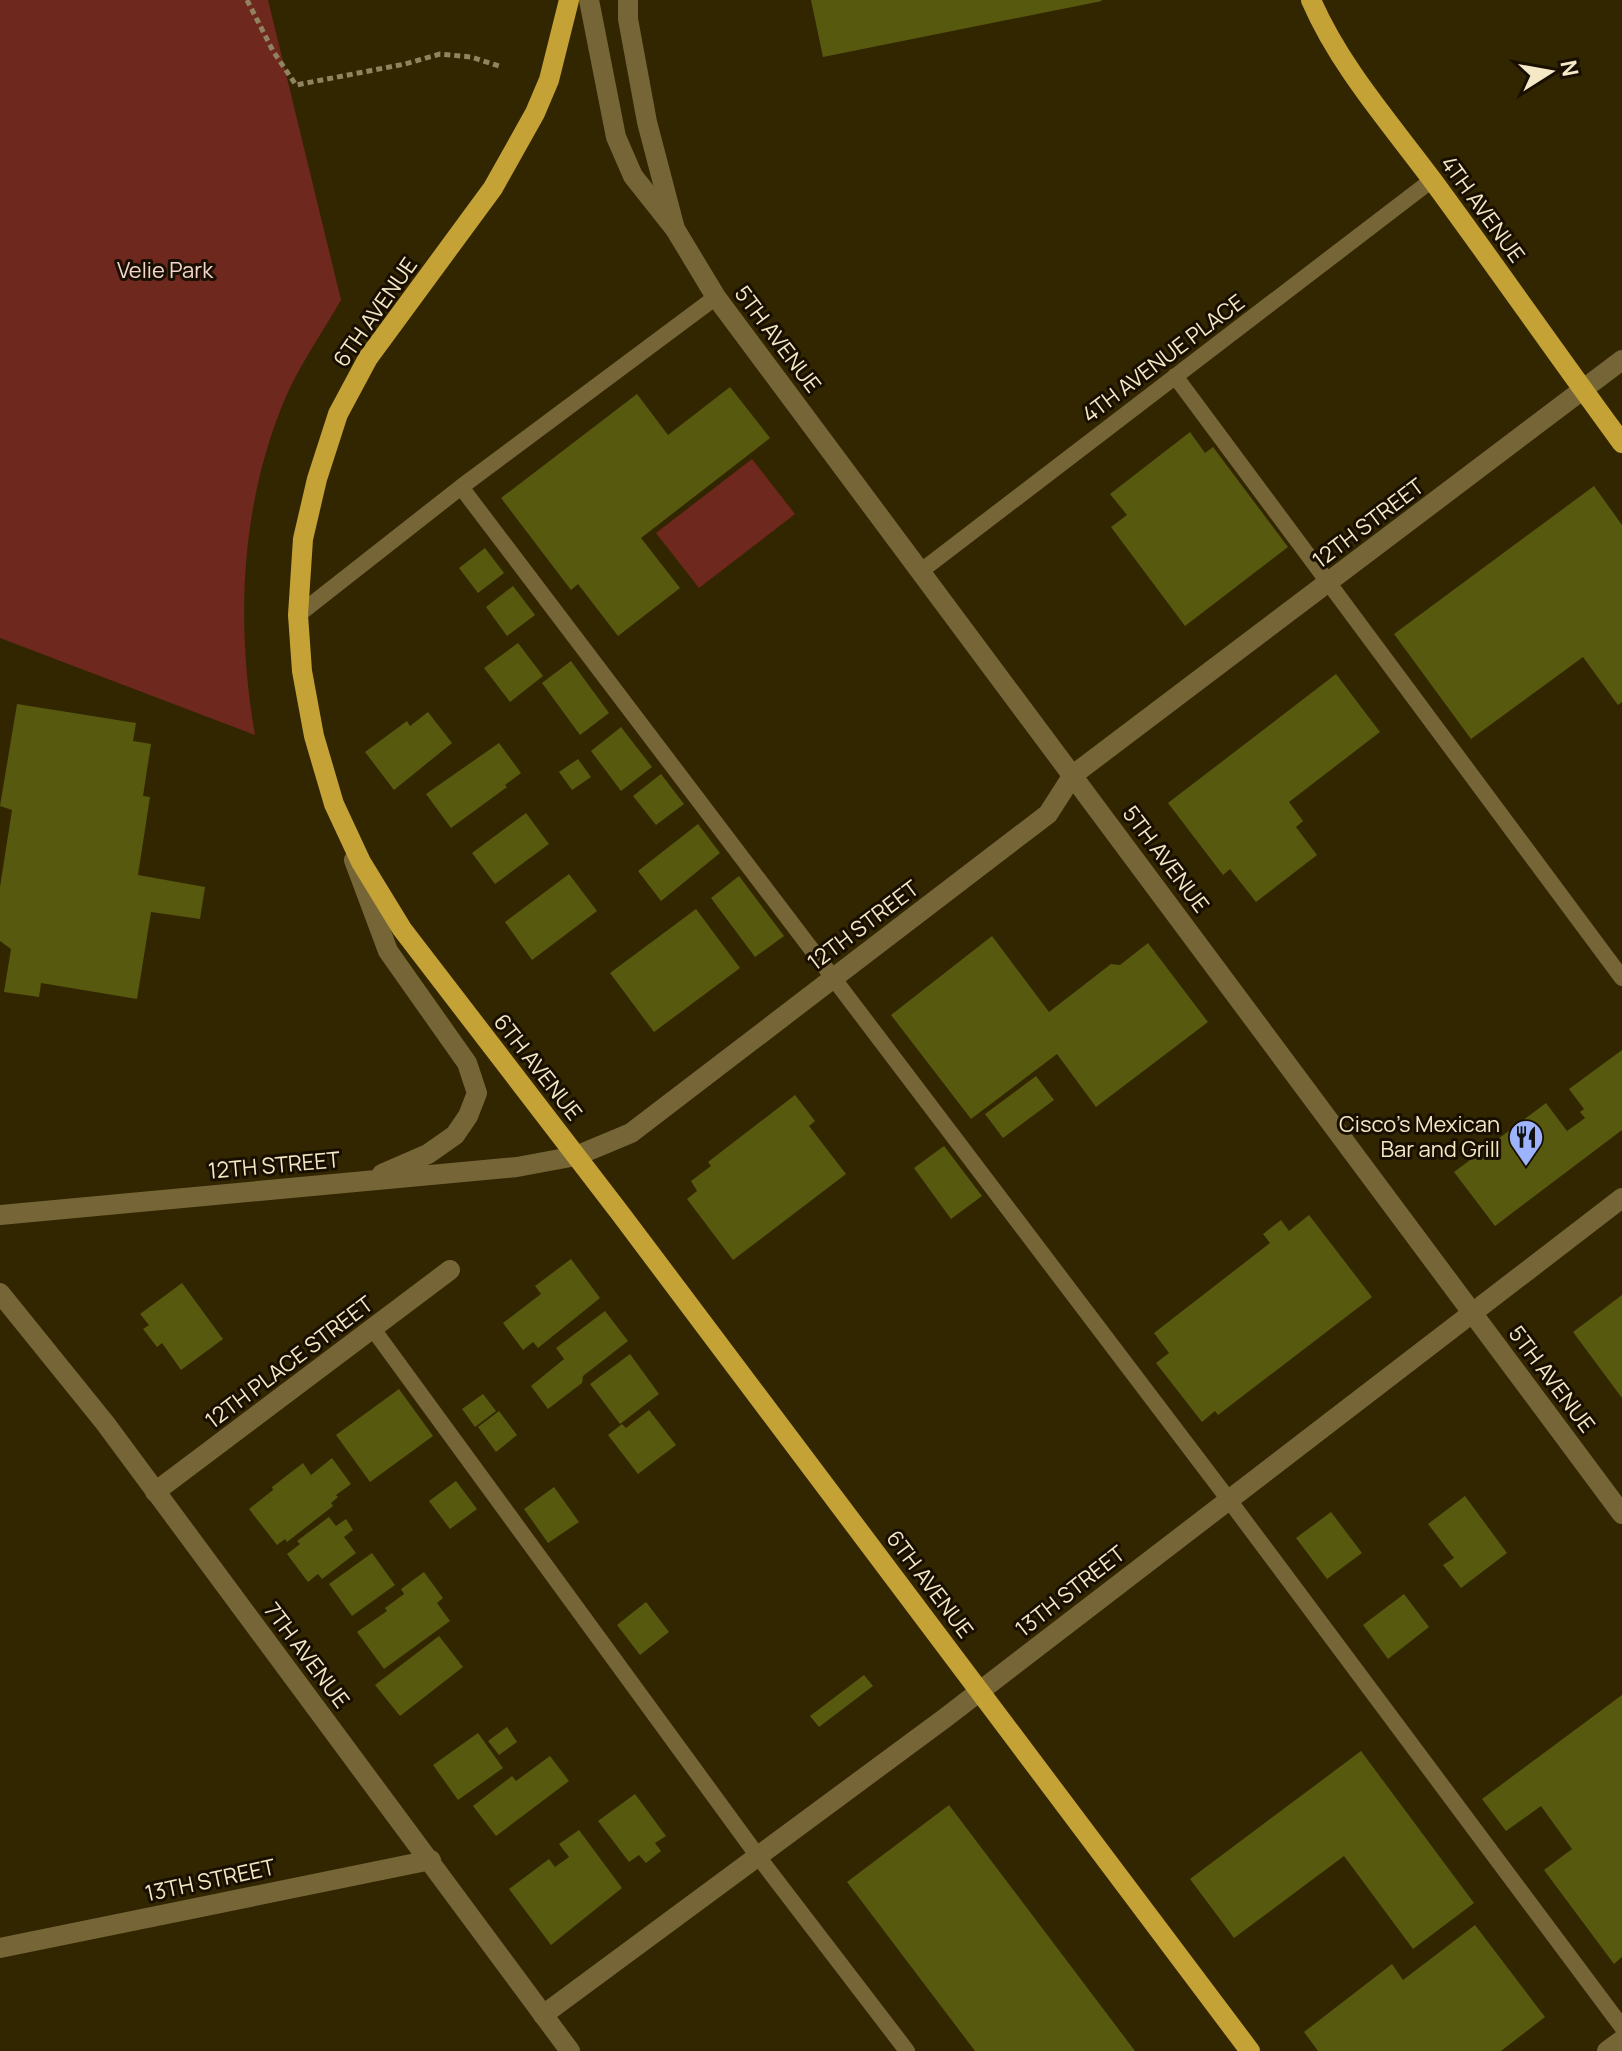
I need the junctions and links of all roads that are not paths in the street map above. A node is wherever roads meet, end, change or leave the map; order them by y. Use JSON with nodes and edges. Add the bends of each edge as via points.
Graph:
{"nodes":[{"id":1,"x":569,"y":0,"type":"edge"},
{"id":2,"x":589,"y":0,"type":"edge"},
{"id":3,"x":628,"y":0,"type":"edge"},
{"id":4,"x":1311,"y":0,"type":"edge"},
{"id":5,"x":1432,"y":180,"type":"junction"},
{"id":6,"x":675,"y":229,"type":"junction"},
{"id":7,"x":716,"y":297,"type":"junction"},
{"id":8,"x":1622,"y":360,"type":"edge"},
{"id":9,"x":1175,"y":376,"type":"junction"},
{"id":10,"x":1583,"y":391,"type":"junction"},
{"id":11,"x":1622,"y":443,"type":"edge"},
{"id":12,"x":461,"y":487,"type":"junction"},
{"id":13,"x":921,"y":571,"type":"junction"},
{"id":14,"x":1330,"y":582,"type":"junction"},
{"id":15,"x":298,"y":615,"type":"junction"},
{"id":16,"x":1073,"y":775,"type":"junction"},
{"id":17,"x":334,"y":804,"type":"junction"},
{"id":18,"x":834,"y":978,"type":"junction"},
{"id":19,"x":1622,"y":978,"type":"edge"},
{"id":20,"x":576,"y":1156,"type":"junction"},
{"id":21,"x":368,"y":1180,"type":"junction"},
{"id":22,"x":1622,"y":1198,"type":"edge"},
{"id":23,"x":0,"y":1215,"type":"edge"},
{"id":24,"x":450,"y":1270,"type":"dead end"},
{"id":25,"x":0,"y":1293,"type":"edge"},
{"id":26,"x":1472,"y":1313,"type":"junction"},
{"id":27,"x":373,"y":1329,"type":"junction"},
{"id":28,"x":155,"y":1492,"type":"junction"},
{"id":29,"x":1229,"y":1500,"type":"junction"},
{"id":30,"x":1622,"y":1514,"type":"edge"},
{"id":31,"x":979,"y":1691,"type":"junction"},
{"id":32,"x":757,"y":1855,"type":"junction"},
{"id":33,"x":431,"y":1860,"type":"junction"},
{"id":34,"x":0,"y":1948,"type":"edge"},
{"id":35,"x":543,"y":2015,"type":"junction"},
{"id":36,"x":1622,"y":2027,"type":"edge"},
{"id":37,"x":1622,"y":2040,"type":"edge"},
{"id":38,"x":570,"y":2051,"type":"edge"},
{"id":39,"x":907,"y":2051,"type":"edge"},
{"id":40,"x":1250,"y":2051,"type":"edge"},
{"id":41,"x":1607,"y":2051,"type":"edge"}],
"edges":[{"from":1,"to":15,"type":"main road","name":"6TH AVENUE","via":[[549,80],[528,126],[493,188],[368,358],[338,414],[303,539]]},
{"from":2,"to":6,"type":"street","name":"5TH AVENUE","via":[[616,137],[633,176]]},
{"from":3,"to":6,"type":"street","name":"5TH AVENUE","via":[[647,122]]},
{"from":4,"to":5,"type":"main road","name":"4TH AVENUE","via":[[1356,79]]},
{"from":5,"to":9,"type":"lane","name":"4TH AVENUE PLACE"},
{"from":5,"to":10,"type":"main road","name":"4TH AVENUE"},
{"from":6,"to":7,"type":"street","name":"5TH AVENUE"},
{"from":7,"to":12,"type":"lane"},
{"from":7,"to":13,"type":"street","name":"5TH AVENUE"},
{"from":8,"to":10,"type":"street","name":"12TH STREET"},
{"from":9,"to":13,"type":"lane","name":"4TH AVENUE PLACE"},
{"from":9,"to":14,"type":"lane"},
{"from":10,"to":11,"type":"main road","name":"4TH AVENUE"},
{"from":10,"to":14,"type":"street","name":"12TH STREET"},
{"from":12,"to":15,"type":"lane"},
{"from":12,"to":18,"type":"lane"},
{"from":13,"to":16,"type":"street","name":"5TH AVENUE"},
{"from":14,"to":16,"type":"street","name":"12TH STREET"},
{"from":14,"to":19,"type":"lane"},
{"from":15,"to":17,"type":"main road","name":"6TH AVENUE","via":[[314,736]]},
{"from":16,"to":18,"type":"street","name":"12TH STREET","via":[[1048,814]]},
{"from":16,"to":26,"type":"street","name":"5TH AVENUE"},
{"from":17,"to":20,"type":"main road","name":"6TH AVENUE","via":[[402,929]]},
{"from":17,"to":21,"type":"street","via":[[388,951],[467,1063],[477,1093],[455,1135],[428,1154]]},
{"from":18,"to":20,"type":"street","name":"12TH STREET","via":[[631,1133]]},
{"from":18,"to":29,"type":"lane"},
{"from":20,"to":21,"type":"street","name":"12TH STREET","via":[[517,1167]]},
{"from":20,"to":31,"type":"main road","name":"6TH AVENUE"},
{"from":21,"to":23,"type":"street","name":"12TH STREET"},
{"from":22,"to":26,"type":"street","name":"13TH STREET"},
{"from":24,"to":27,"type":"street","name":"12TH PLACE STREET"},
{"from":25,"to":28,"type":"street","name":"7TH AVENUE"},
{"from":26,"to":29,"type":"street","name":"13TH STREET"},
{"from":26,"to":30,"type":"street","name":"5TH AVENUE"},
{"from":27,"to":28,"type":"street","name":"12TH PLACE STREET"},
{"from":27,"to":32,"type":"lane"},
{"from":28,"to":33,"type":"street","name":"7TH AVENUE"},
{"from":29,"to":31,"type":"street","name":"13TH STREET"},
{"from":29,"to":36,"type":"lane"},
{"from":31,"to":32,"type":"street","name":"13TH STREET"},
{"from":31,"to":40,"type":"main road","name":"6TH AVENUE"},
{"from":32,"to":35,"type":"street","name":"13TH STREET"},
{"from":32,"to":39,"type":"lane"},
{"from":33,"to":34,"type":"street","name":"13TH STREET"},
{"from":33,"to":35,"type":"street","name":"7TH AVENUE"},
{"from":35,"to":38,"type":"street","name":"7TH AVENUE"},
{"from":37,"to":41,"type":"street"}]}
